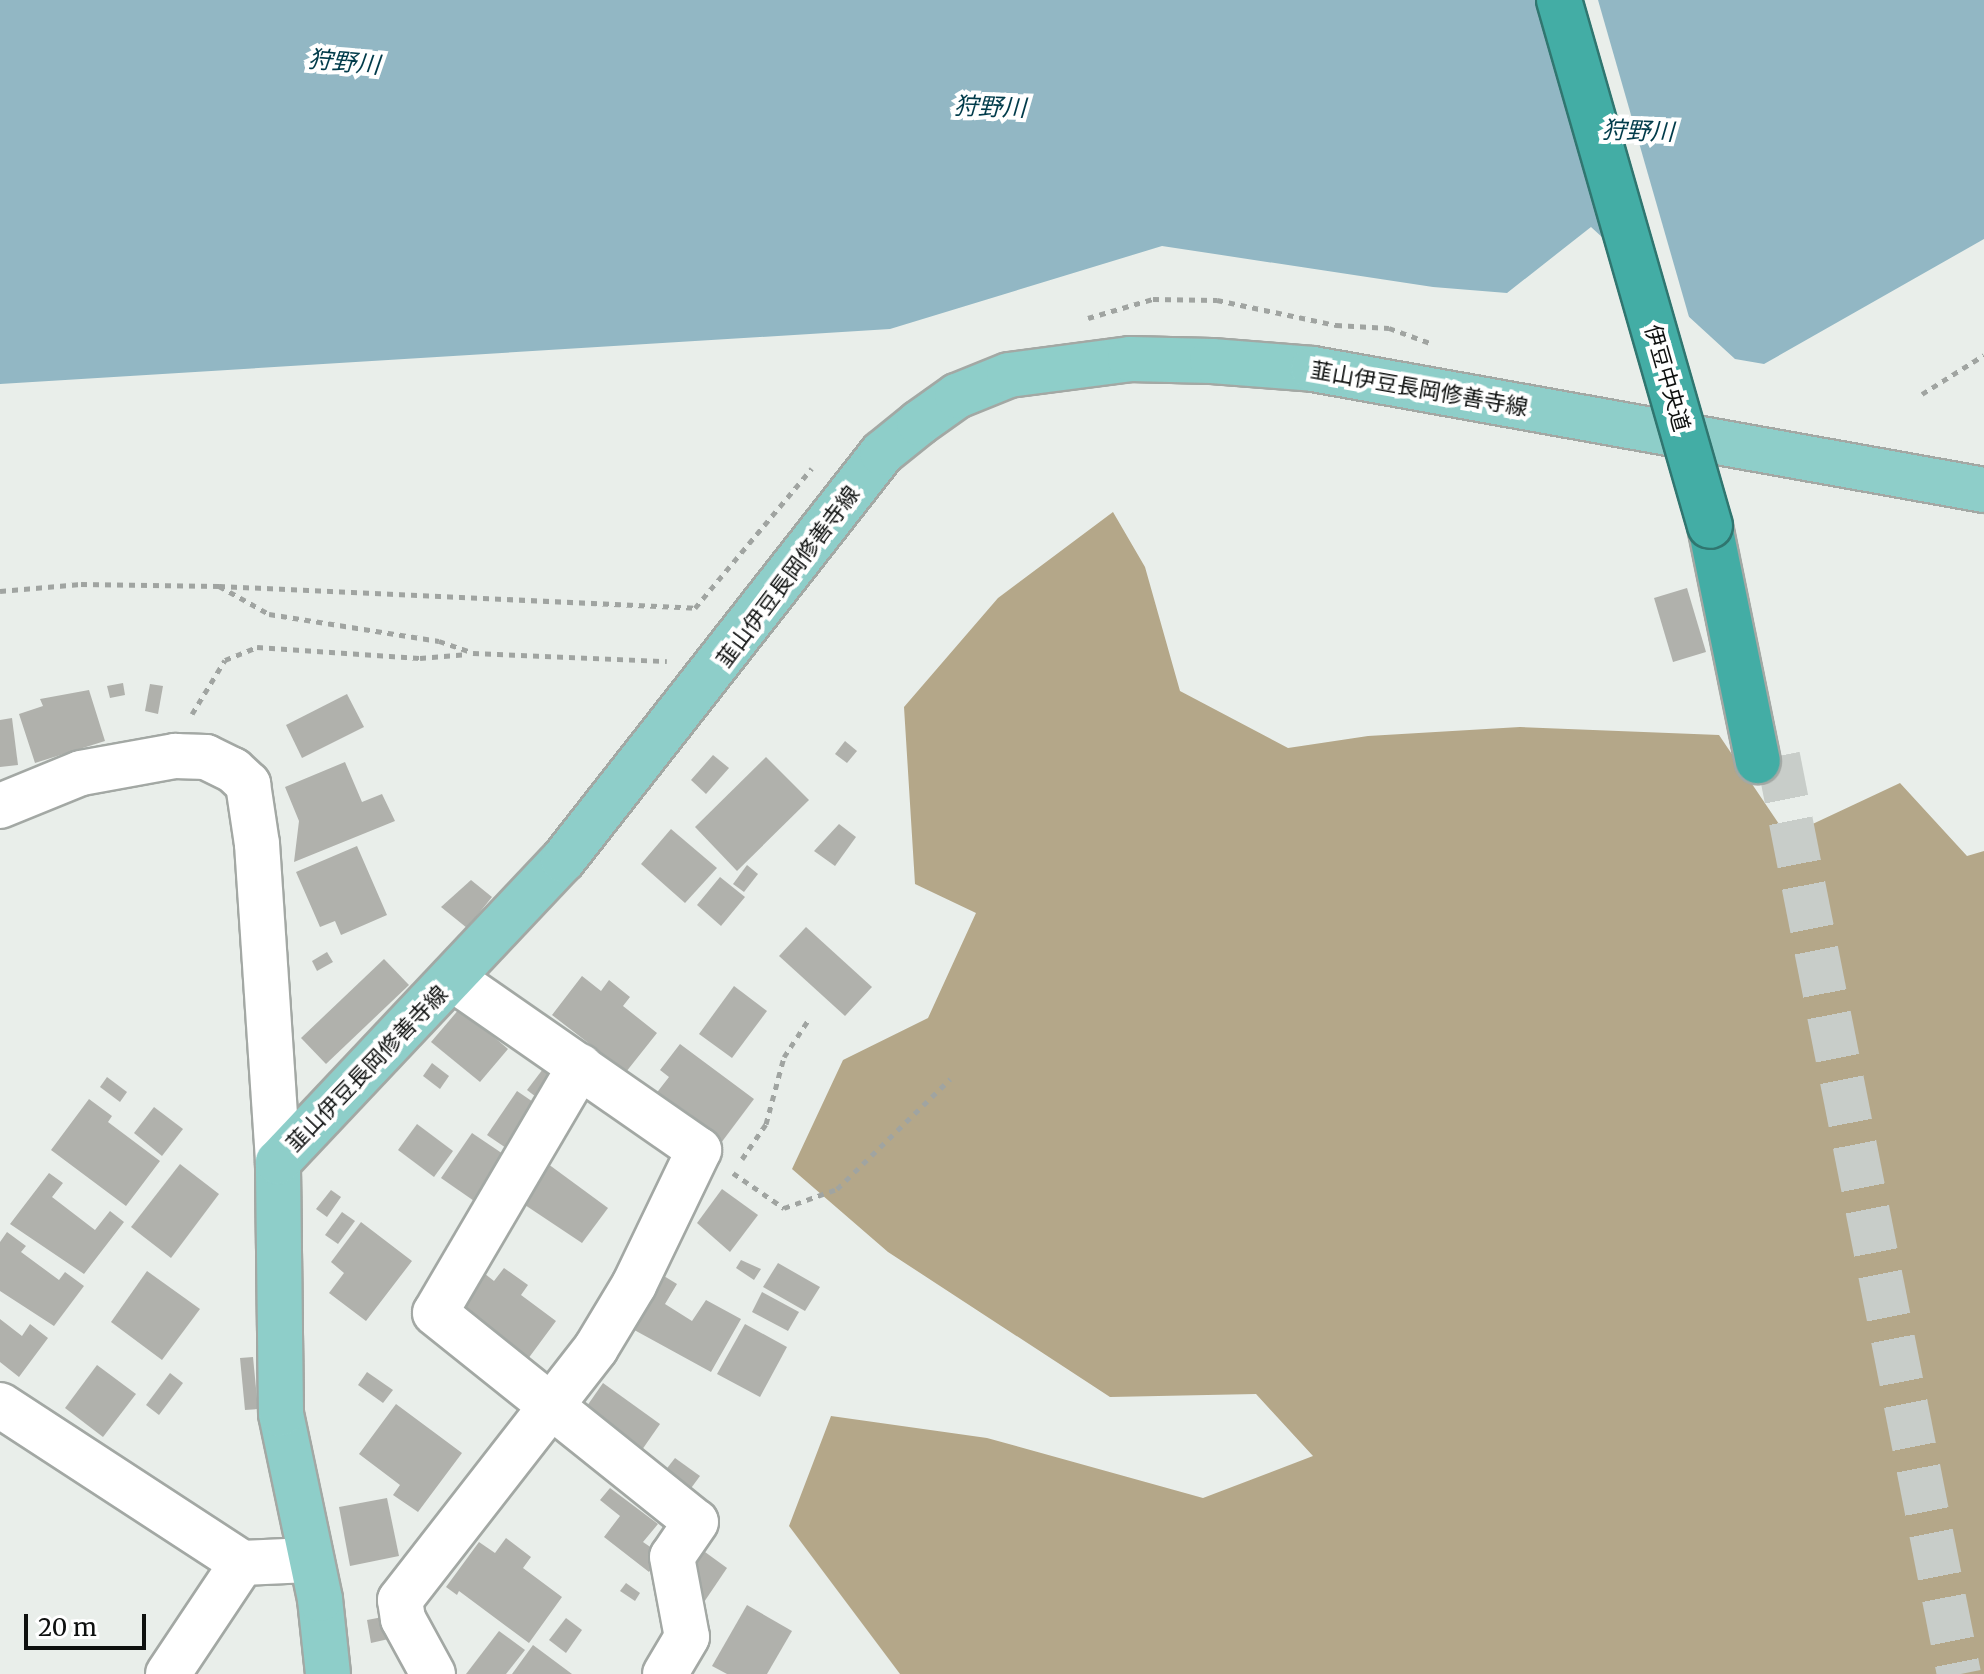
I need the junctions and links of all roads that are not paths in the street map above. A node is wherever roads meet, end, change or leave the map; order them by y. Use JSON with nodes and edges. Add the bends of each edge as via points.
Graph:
{"nodes":[{"id":1,"x":1559,"y":0,"type":"edge"},
{"id":2,"x":1580,"y":0,"type":"edge"},
{"id":3,"x":1984,"y":490,"type":"edge"},
{"id":4,"x":1720,"y":523,"type":"junction"},
{"id":5,"x":1768,"y":758,"type":"tunnel mouth"},
{"id":6,"x":0,"y":806,"type":"edge"},
{"id":7,"x":453,"y":979,"type":"junction"},
{"id":8,"x":580,"y":1066,"type":"junction"},
{"id":9,"x":278,"y":1162,"type":"junction"},
{"id":10,"x":0,"y":1405,"type":"edge"},
{"id":11,"x":548,"y":1409,"type":"junction"},
{"id":12,"x":309,"y":1560,"type":"junction"},
{"id":13,"x":242,"y":1563,"type":"junction"},
{"id":14,"x":168,"y":1674,"type":"edge"},
{"id":15,"x":328,"y":1674,"type":"edge"},
{"id":16,"x":433,"y":1674,"type":"edge"},
{"id":17,"x":665,"y":1674,"type":"edge"}],
"edges":[{"from":1,"to":4,"type":"highway","name":"伊豆中央道","bridge":true},
{"from":2,"to":4,"type":"highway","name":"伊豆中央道"},
{"from":3,"to":7,"type":"main road","name":"韮山伊豆長岡修善寺線","via":[[1313,369],[1130,359],[1009,375],[957,396],[882,453],[715,673],[563,860]]},
{"from":4,"to":5,"type":"highway","name":"伊豆中央道"},
{"from":6,"to":9,"type":"street","via":[[81,773],[175,756],[206,757],[248,784],[257,844]]},
{"from":7,"to":8,"type":"street"},
{"from":7,"to":9,"type":"main road","name":"韮山伊豆長岡修善寺線"},
{"from":8,"to":11,"type":"street","via":[[435,1313]]},
{"from":8,"to":11,"type":"street","via":[[716,1161],[596,1348]]},
{"from":9,"to":12,"type":"main road","name":"韮山伊豆長岡修善寺線","via":[[281,1414]]},
{"from":10,"to":13,"type":"street"},
{"from":11,"to":16,"type":"street","via":[[400,1600],[403,1619]]},
{"from":11,"to":17,"type":"street","via":[[696,1522],[672,1557],[687,1637]]},
{"from":12,"to":13,"type":"street"},
{"from":12,"to":15,"type":"main road","name":"韮山伊豆長岡修善寺線","via":[[320,1599]]},
{"from":13,"to":14,"type":"street"}]}
